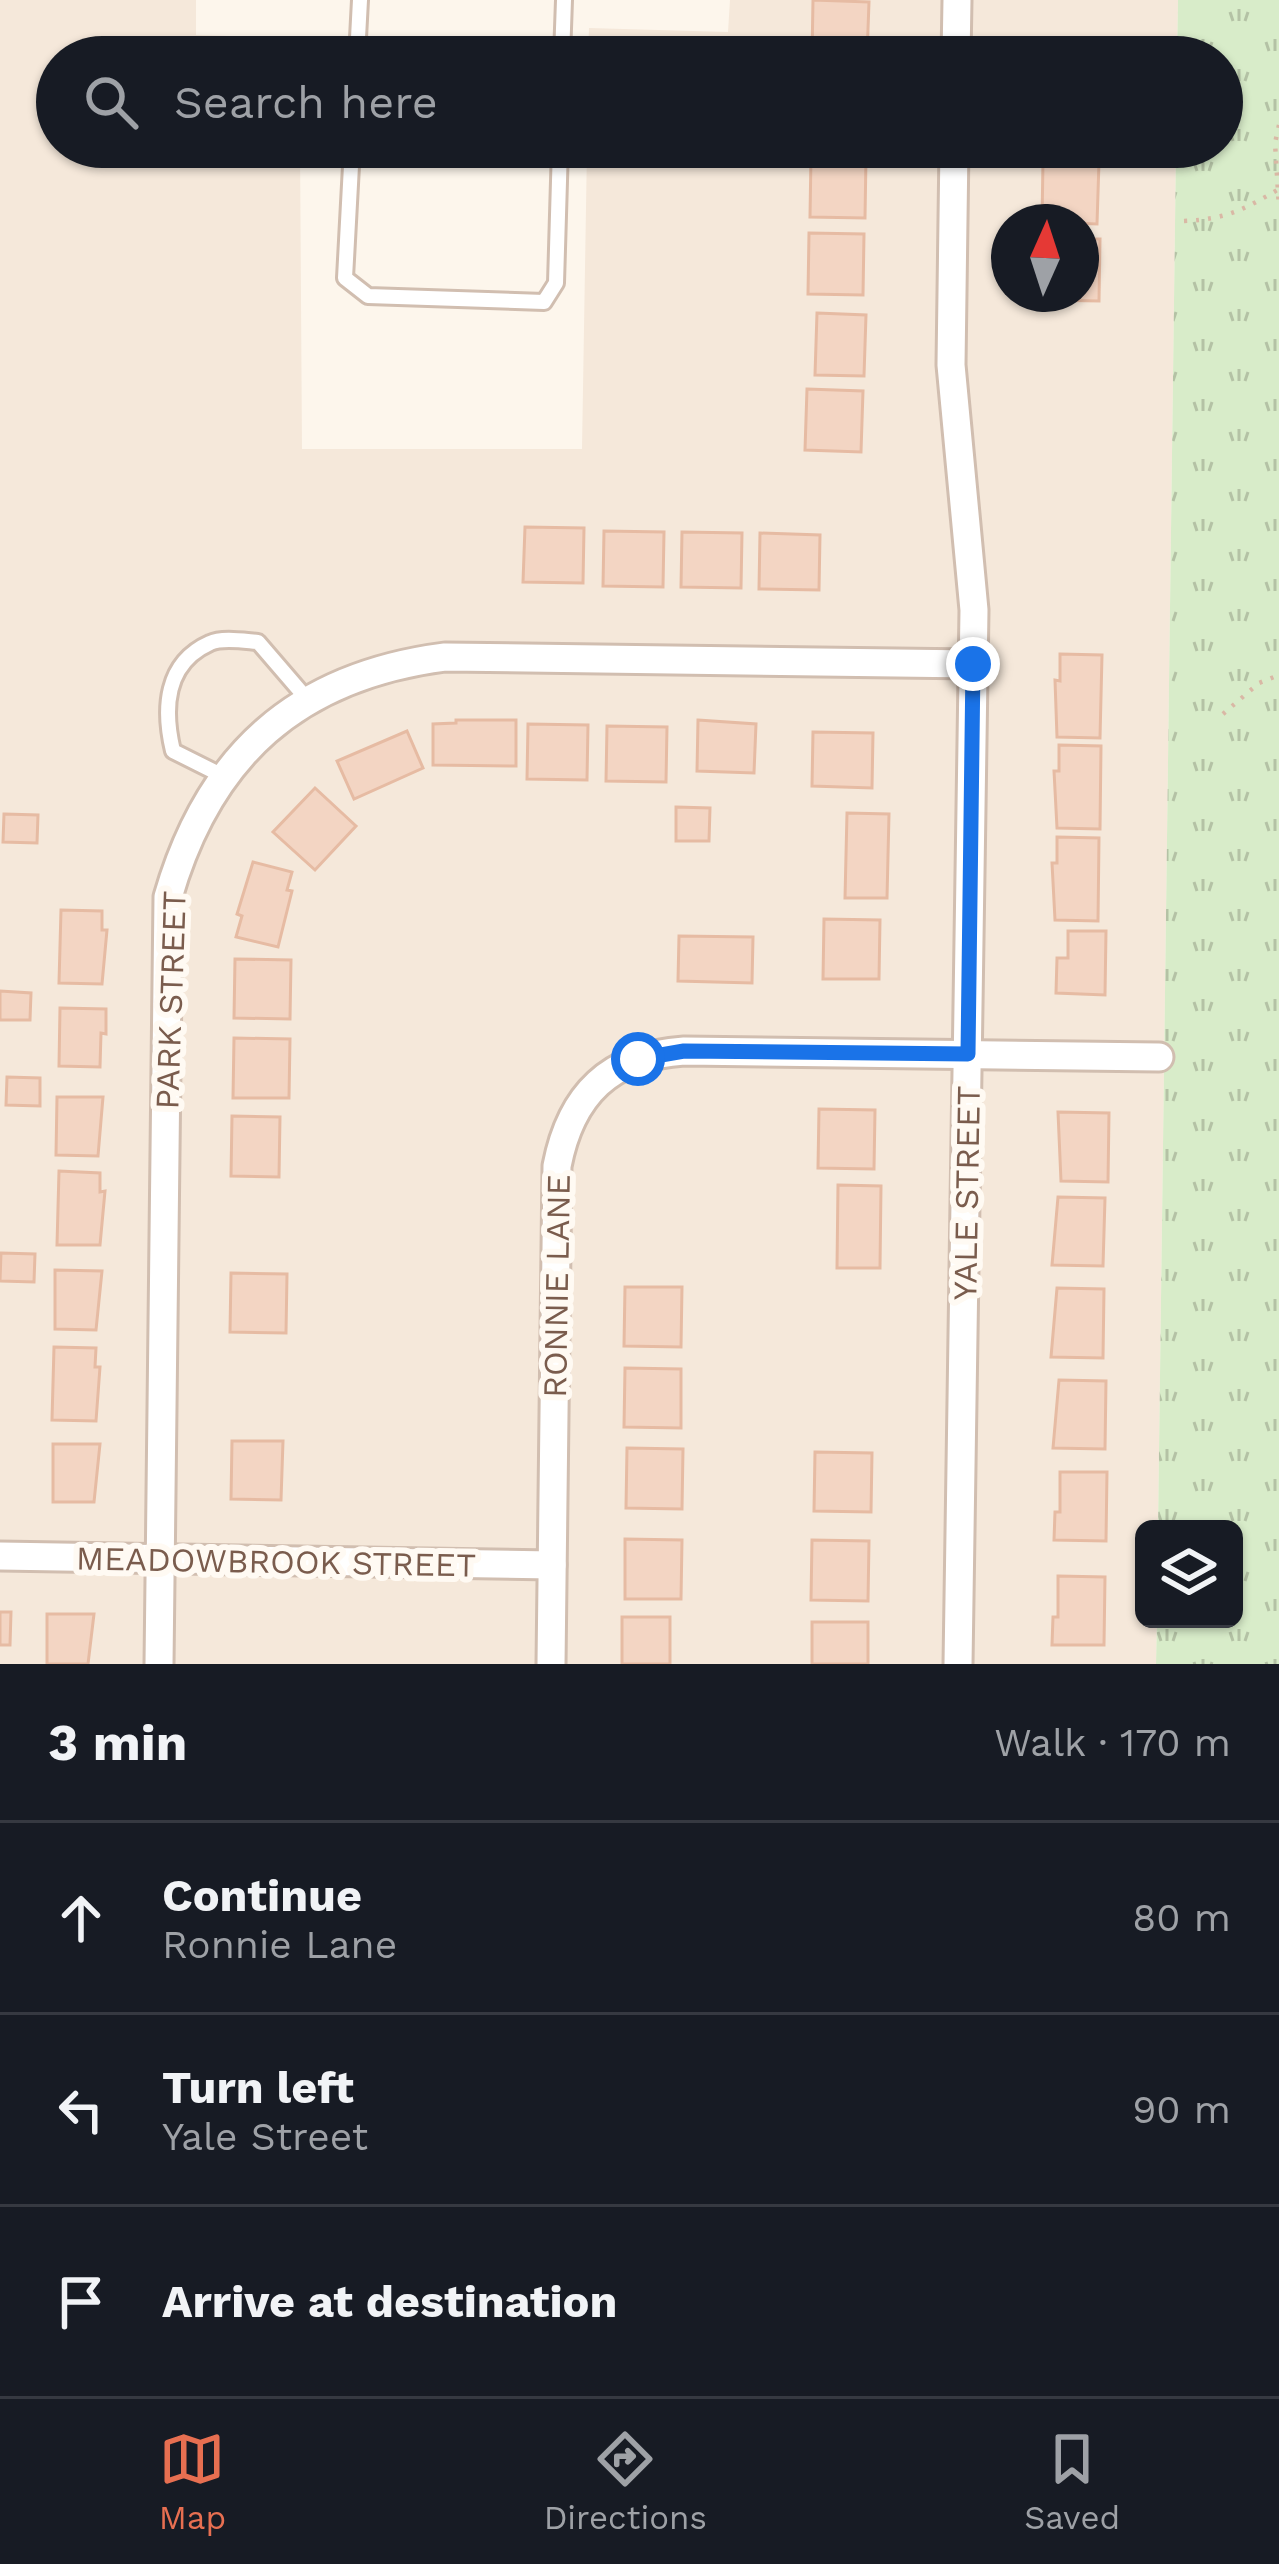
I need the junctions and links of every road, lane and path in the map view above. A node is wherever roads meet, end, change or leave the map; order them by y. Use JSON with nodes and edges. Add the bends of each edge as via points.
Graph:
{"nodes":[{"id":1,"x":360,"y":0,"type":"edge"},
{"id":2,"x":564,"y":0,"type":"edge"},
{"id":3,"x":957,"y":0,"type":"edge"},
{"id":4,"x":358,"y":36,"type":"edge"},
{"id":5,"x":563,"y":36,"type":"edge"},
{"id":6,"x":956,"y":36,"type":"edge"},
{"id":7,"x":1279,"y":124,"type":"edge"},
{"id":8,"x":351,"y":168,"type":"edge"},
{"id":9,"x":559,"y":168,"type":"edge"},
{"id":10,"x":954,"y":168,"type":"edge"},
{"id":11,"x":1278,"y":189,"type":"edge"},
{"id":12,"x":1279,"y":208,"type":"edge"},
{"id":13,"x":1184,"y":221,"type":"dead end"},
{"id":14,"x":973,"y":664,"type":"junction"},
{"id":15,"x":1279,"y":675,"type":"edge"},
{"id":16,"x":307,"y":699,"type":"junction"},
{"id":17,"x":1223,"y":715,"type":"dead end"},
{"id":18,"x":223,"y":776,"type":"junction"},
{"id":19,"x":968,"y":1054,"type":"junction"},
{"id":20,"x":1159,"y":1058,"type":"dead end"},
{"id":21,"x":0,"y":1556,"type":"edge"},
{"id":22,"x":160,"y":1558,"type":"junction"},
{"id":23,"x":552,"y":1565,"type":"junction"},
{"id":24,"x":159,"y":1664,"type":"edge"},
{"id":25,"x":550,"y":1664,"type":"edge"},
{"id":26,"x":958,"y":1664,"type":"edge"}],
"edges":[{"from":1,"to":4,"type":"lane"},
{"from":2,"to":5,"type":"lane"},
{"from":3,"to":6,"type":"street"},
{"from":7,"to":11,"type":"path"},
{"from":8,"to":9,"type":"lane","via":[[345,278],[368,296],[544,302],[556,283]]},
{"from":10,"to":14,"type":"street","name":"YALE STREET","via":[[951,365]]},
{"from":11,"to":12,"type":"path"},
{"from":11,"to":13,"type":"path","via":[[1219,220]]},
{"from":14,"to":16,"type":"street","name":"PARK STREET","via":[[445,656],[363,673]]},
{"from":14,"to":19,"type":"street","name":"YALE STREET"},
{"from":15,"to":17,"type":"path"},
{"from":16,"to":18,"type":"street","name":"PARK STREET"},
{"from":16,"to":18,"type":"lane","via":[[258,641],[212,641],[176,670],[167,696],[173,752]]},
{"from":18,"to":22,"type":"street","name":"PARK STREET","via":[[196,820],[168,897]]},
{"from":19,"to":20,"type":"street","name":"RONNIE LANE"},
{"from":19,"to":23,"type":"street","name":"RONNIE LANE","via":[[665,1052],[592,1087],[569,1120],[557,1166]]},
{"from":19,"to":26,"type":"street","name":"YALE STREET"},
{"from":21,"to":22,"type":"street","name":"MEADOWBROOK STREET"},
{"from":22,"to":23,"type":"street","name":"MEADOWBROOK STREET"},
{"from":22,"to":24,"type":"street","name":"PARK STREET"},
{"from":23,"to":25,"type":"street","name":"RONNIE LANE"}]}
